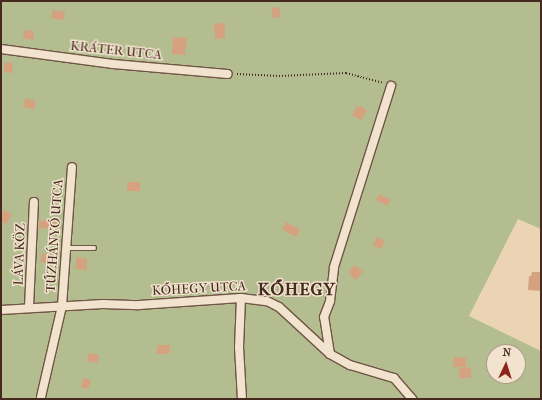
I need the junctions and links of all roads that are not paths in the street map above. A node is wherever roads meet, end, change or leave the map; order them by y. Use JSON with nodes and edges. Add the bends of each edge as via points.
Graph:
{"nodes":[{"id":1,"x":1,"y":49,"type":"edge"},
{"id":2,"x":228,"y":74,"type":"road end"},
{"id":3,"x":391,"y":86,"type":"road end"},
{"id":4,"x":72,"y":167,"type":"dead end"},
{"id":5,"x":34,"y":202,"type":"dead end"},
{"id":6,"x":66,"y":248,"type":"junction"},
{"id":7,"x":94,"y":248,"type":"dead end"},
{"id":8,"x":241,"y":298,"type":"junction"},
{"id":9,"x":62,"y":306,"type":"junction"},
{"id":10,"x":29,"y":308,"type":"junction"},
{"id":11,"x":1,"y":310,"type":"edge"},
{"id":12,"x":330,"y":354,"type":"junction"},
{"id":13,"x":41,"y":397,"type":"dead end"},
{"id":14,"x":242,"y":399,"type":"edge"},
{"id":15,"x":412,"y":399,"type":"edge"}],
"edges":[{"from":1,"to":2,"type":"street","name":"KRÁTER UTCA","via":[[113,64]]},
{"from":3,"to":12,"type":"street","via":[[334,267],[330,301],[324,317]]},
{"from":4,"to":6,"type":"street","name":"TŰZHÁNYÓ UTCA"},
{"from":5,"to":10,"type":"street","name":"LÁVA KÖZ"},
{"from":6,"to":7,"type":"lane"},
{"from":6,"to":9,"type":"street","name":"TŰZHÁNYÓ UTCA"},
{"from":8,"to":9,"type":"street","name":"KŐHEGY UTCA","via":[[139,305]]},
{"from":8,"to":12,"type":"street","name":"KŐHEGY UTCA","via":[[267,301],[279,308]]},
{"from":8,"to":14,"type":"street","via":[[239,347]]},
{"from":9,"to":10,"type":"street","name":"KŐHEGY UTCA"},
{"from":9,"to":13,"type":"street","name":"TŰZHÁNYÓ UTCA"},
{"from":10,"to":11,"type":"street","name":"KŐHEGY UTCA"},
{"from":12,"to":15,"type":"street","name":"KŐHEGY UTCA","via":[[350,365],[394,378]]}]}
